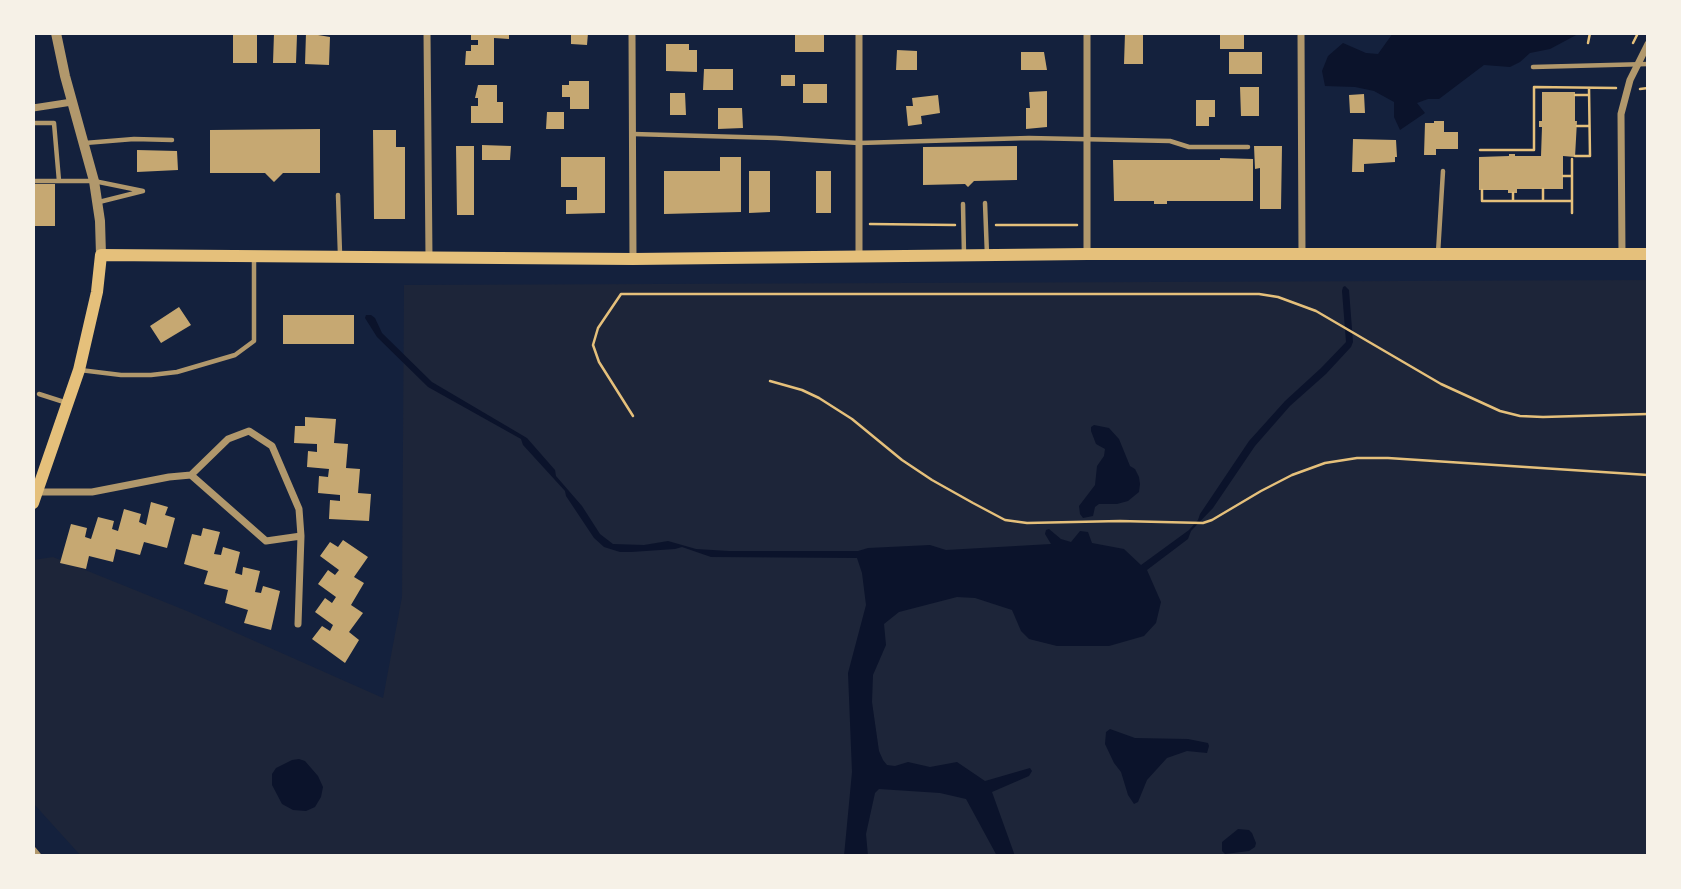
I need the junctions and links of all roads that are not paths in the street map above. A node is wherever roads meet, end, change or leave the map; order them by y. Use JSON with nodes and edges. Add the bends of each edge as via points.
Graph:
{"nodes":[{"id":1,"x":57,"y":33,"type":"edge"},
{"id":2,"x":428,"y":33,"type":"edge"},
{"id":3,"x":632,"y":33,"type":"edge"},
{"id":4,"x":859,"y":33,"type":"edge"},
{"id":5,"x":1087,"y":33,"type":"edge"},
{"id":6,"x":1300,"y":33,"type":"edge"},
{"id":7,"x":1648,"y":44,"type":"edge"},
{"id":8,"x":1638,"y":64,"type":"junction"},
{"id":9,"x":1648,"y":64,"type":"edge"},
{"id":10,"x":1533,"y":66,"type":"dead end"},
{"id":11,"x":72,"y":102,"type":"junction"},
{"id":12,"x":33,"y":108,"type":"edge"},
{"id":13,"x":33,"y":123,"type":"edge"},
{"id":14,"x":633,"y":134,"type":"junction"},
{"id":15,"x":172,"y":140,"type":"dead end"},
{"id":16,"x":1087,"y":140,"type":"junction"},
{"id":17,"x":84,"y":143,"type":"junction"},
{"id":18,"x":859,"y":143,"type":"junction"},
{"id":19,"x":1248,"y":147,"type":"dead end"},
{"id":20,"x":1443,"y":171,"type":"dead end"},
{"id":21,"x":33,"y":181,"type":"edge"},
{"id":22,"x":59,"y":181,"type":"junction"},
{"id":23,"x":94,"y":181,"type":"junction"},
{"id":24,"x":338,"y":195,"type":"dead end"},
{"id":25,"x":98,"y":202,"type":"junction"},
{"id":26,"x":985,"y":203,"type":"dead end"},
{"id":27,"x":962,"y":204,"type":"dead end"},
{"id":28,"x":1087,"y":254,"type":"junction"},
{"id":29,"x":1302,"y":254,"type":"junction"},
{"id":30,"x":1438,"y":254,"type":"junction"},
{"id":31,"x":1622,"y":254,"type":"junction"},
{"id":32,"x":1648,"y":254,"type":"edge"},
{"id":33,"x":101,"y":255,"type":"junction"},
{"id":34,"x":964,"y":256,"type":"junction"},
{"id":35,"x":987,"y":256,"type":"junction"},
{"id":36,"x":254,"y":257,"type":"junction"},
{"id":37,"x":340,"y":258,"type":"junction"},
{"id":38,"x":429,"y":258,"type":"junction"},
{"id":39,"x":633,"y":258,"type":"junction"},
{"id":40,"x":859,"y":258,"type":"junction"},
{"id":41,"x":79,"y":370,"type":"junction"},
{"id":42,"x":40,"y":394,"type":"dead end"},
{"id":43,"x":69,"y":404,"type":"junction"},
{"id":44,"x":191,"y":475,"type":"junction"},
{"id":45,"x":35,"y":498,"type":"edge"},
{"id":46,"x":301,"y":536,"type":"junction"},
{"id":47,"x":298,"y":624,"type":"dead end"},
{"id":48,"x":33,"y":850,"type":"edge"},
{"id":49,"x":38,"y":856,"type":"edge"}],
"edges":[{"from":1,"to":11,"type":"street"},
{"from":2,"to":38,"type":"street"},
{"from":3,"to":14,"type":"street"},
{"from":4,"to":18,"type":"street"},
{"from":5,"to":16,"type":"street"},
{"from":6,"to":29,"type":"street"},
{"from":7,"to":8,"type":"street"},
{"from":8,"to":9,"type":"lane"},
{"from":8,"to":10,"type":"lane"},
{"from":8,"to":31,"type":"street","via":[[1621,114]]},
{"from":11,"to":12,"type":"street"},
{"from":11,"to":17,"type":"street"},
{"from":13,"to":22,"type":"lane","via":[[54,123]]},
{"from":14,"to":18,"type":"lane"},
{"from":14,"to":39,"type":"street"},
{"from":15,"to":17,"type":"lane"},
{"from":16,"to":18,"type":"lane"},
{"from":16,"to":19,"type":"lane"},
{"from":16,"to":28,"type":"street"},
{"from":17,"to":23,"type":"street"},
{"from":18,"to":40,"type":"street"},
{"from":20,"to":30,"type":"lane"},
{"from":21,"to":22,"type":"lane"},
{"from":22,"to":23,"type":"lane"},
{"from":23,"to":25,"type":"street"},
{"from":23,"to":25,"type":"lane","via":[[143,191]]},
{"from":24,"to":37,"type":"lane"},
{"from":25,"to":33,"type":"street"},
{"from":26,"to":35,"type":"lane"},
{"from":27,"to":34,"type":"lane"},
{"from":28,"to":29,"type":"main road"},
{"from":28,"to":35,"type":"main road"},
{"from":29,"to":30,"type":"main road"},
{"from":30,"to":31,"type":"main road"},
{"from":31,"to":32,"type":"main road"},
{"from":33,"to":36,"type":"main road"},
{"from":33,"to":41,"type":"main road"},
{"from":34,"to":35,"type":"main road"},
{"from":34,"to":40,"type":"main road"},
{"from":36,"to":37,"type":"main road"},
{"from":36,"to":41,"type":"lane","via":[[254,341],[234,355],[151,376]]},
{"from":37,"to":38,"type":"main road"},
{"from":38,"to":39,"type":"main road"},
{"from":39,"to":40,"type":"main road"},
{"from":41,"to":43,"type":"main road"},
{"from":42,"to":43,"type":"lane"},
{"from":43,"to":45,"type":"main road"},
{"from":44,"to":45,"type":"street"},
{"from":44,"to":46,"type":"street","via":[[266,541]]},
{"from":44,"to":46,"type":"street","via":[[228,439],[249,431],[272,446],[299,509]]},
{"from":46,"to":47,"type":"street"},
{"from":48,"to":49,"type":"street"}]}
